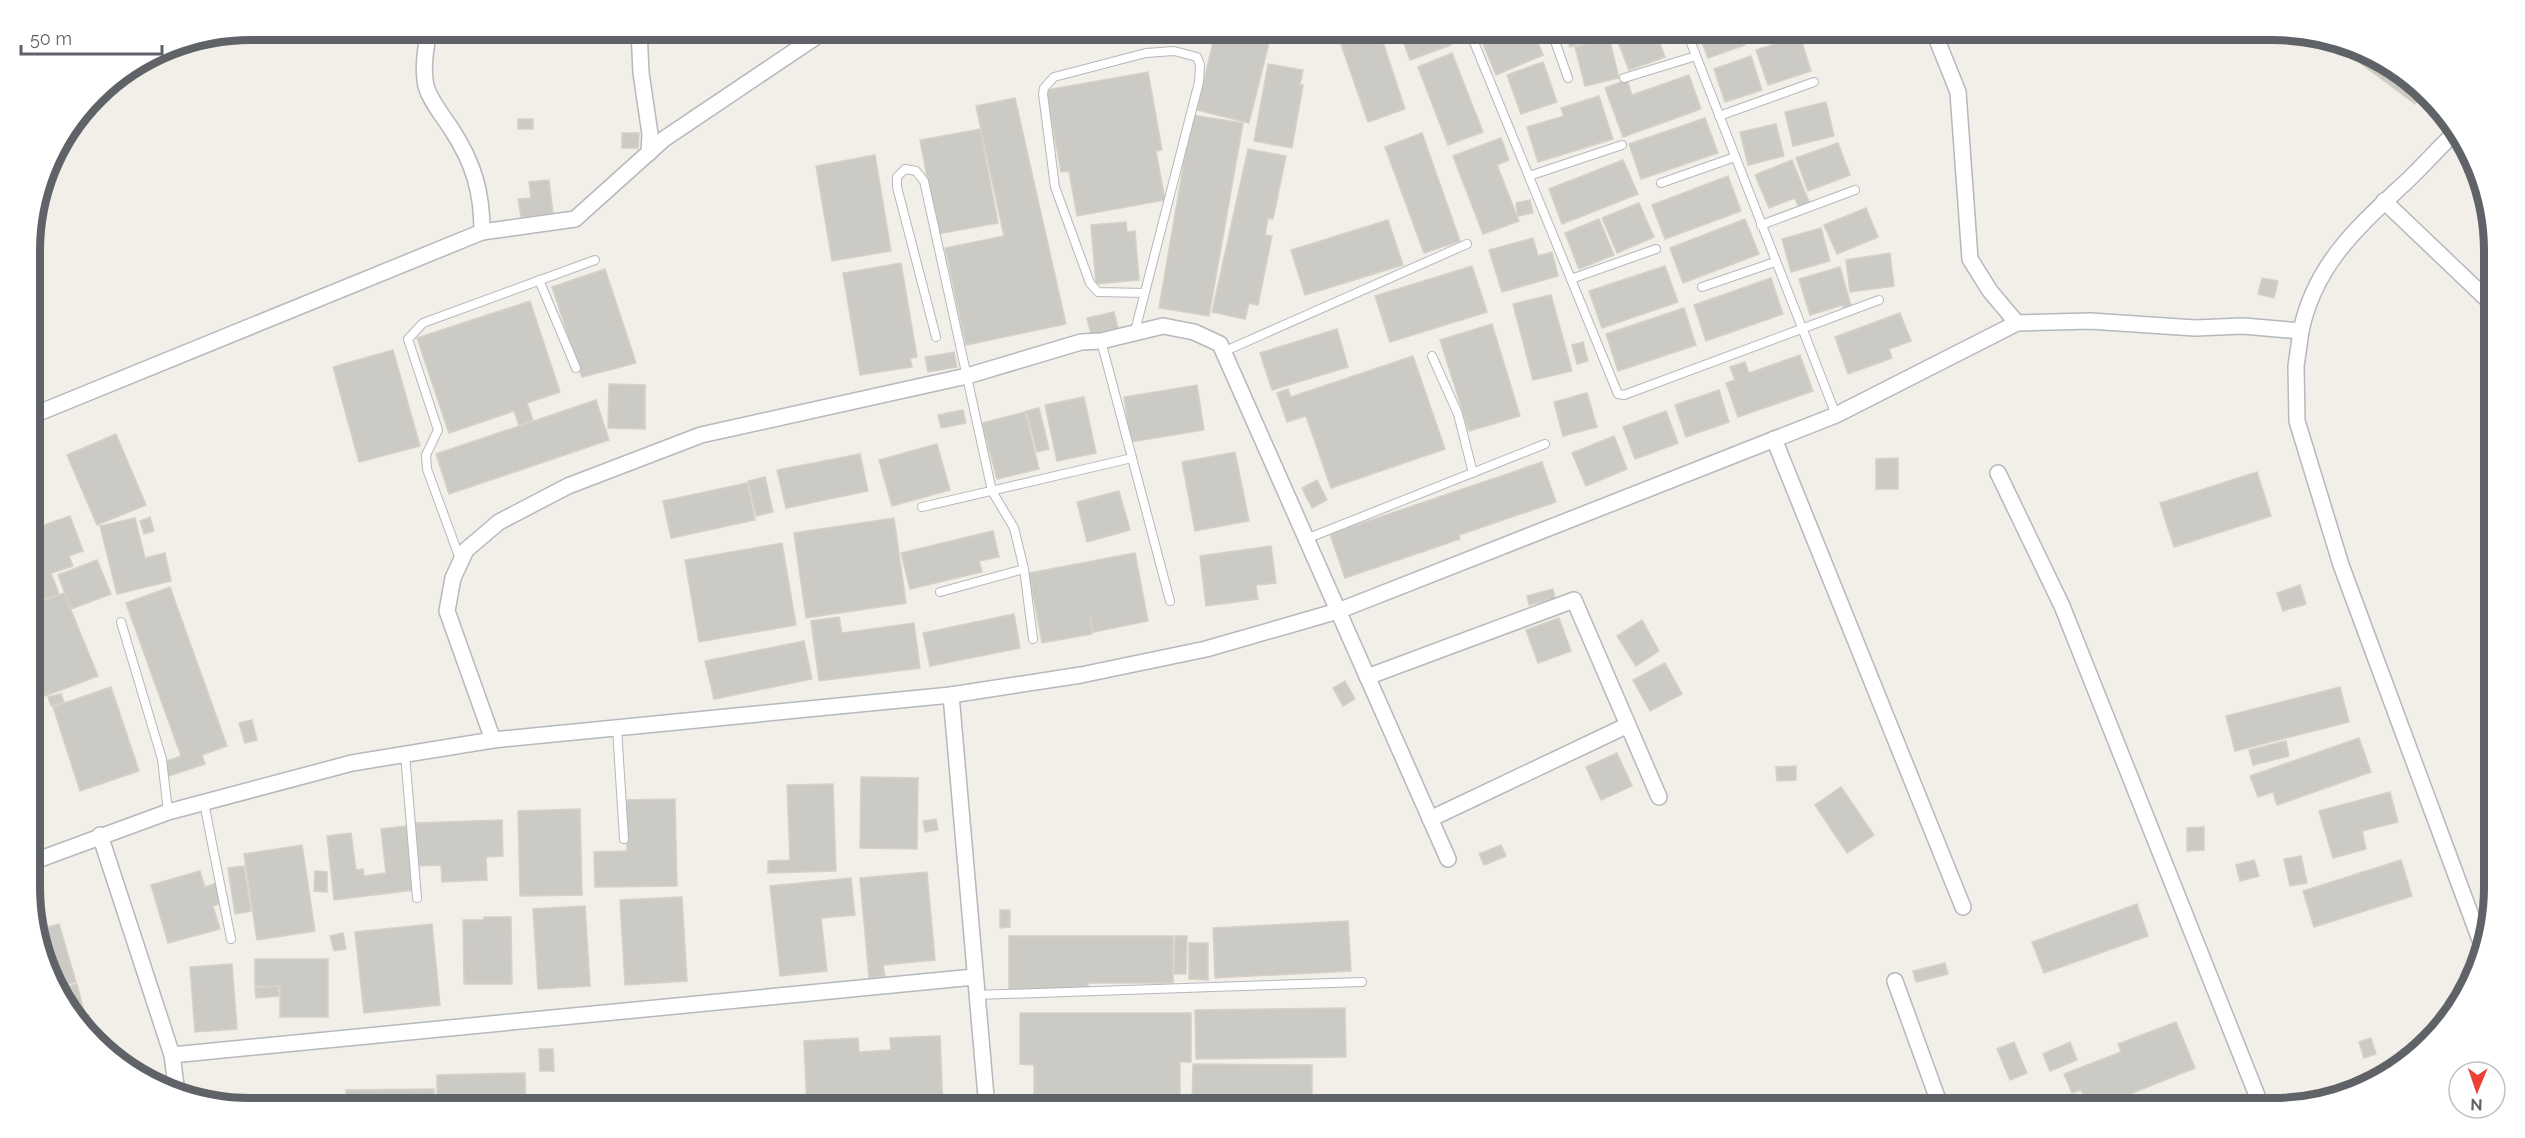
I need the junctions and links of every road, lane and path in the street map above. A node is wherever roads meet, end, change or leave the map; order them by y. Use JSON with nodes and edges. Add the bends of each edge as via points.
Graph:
{"nodes":[{"id":1,"x":1473,"y":40,"type":"edge"},
{"id":2,"x":1555,"y":40,"type":"edge"},
{"id":3,"x":1690,"y":40,"type":"edge"},
{"id":4,"x":1937,"y":40,"type":"edge"},
{"id":5,"x":427,"y":41,"type":"edge"},
{"id":6,"x":640,"y":41,"type":"edge"},
{"id":7,"x":809,"y":41,"type":"edge"},
{"id":8,"x":1696,"y":56,"type":"junction"},
{"id":9,"x":1568,"y":78,"type":"dead end"},
{"id":10,"x":1624,"y":78,"type":"dead end"},
{"id":11,"x":1814,"y":82,"type":"dead end"},
{"id":12,"x":1719,"y":116,"type":"junction"},
{"id":13,"x":2451,"y":137,"type":"edge"},
{"id":14,"x":1622,"y":145,"type":"dead end"},
{"id":15,"x":649,"y":153,"type":"junction"},
{"id":16,"x":1735,"y":157,"type":"junction"},
{"id":17,"x":1529,"y":176,"type":"junction"},
{"id":18,"x":1661,"y":183,"type":"dead end"},
{"id":19,"x":1855,"y":190,"type":"dead end"},
{"id":20,"x":2384,"y":201,"type":"junction"},
{"id":21,"x":1761,"y":225,"type":"junction"},
{"id":22,"x":482,"y":232,"type":"junction"},
{"id":23,"x":1467,"y":244,"type":"dead end"},
{"id":24,"x":1656,"y":249,"type":"dead end"},
{"id":25,"x":595,"y":260,"type":"dead end"},
{"id":26,"x":1776,"y":262,"type":"junction"},
{"id":27,"x":1571,"y":279,"type":"junction"},
{"id":28,"x":539,"y":280,"type":"junction"},
{"id":29,"x":1702,"y":287,"type":"dead end"},
{"id":30,"x":1145,"y":292,"type":"junction"},
{"id":31,"x":2484,"y":296,"type":"edge"},
{"id":32,"x":1879,"y":300,"type":"dead end"},
{"id":33,"x":2017,"y":323,"type":"junction"},
{"id":34,"x":1802,"y":330,"type":"junction"},
{"id":35,"x":1135,"y":331,"type":"junction"},
{"id":36,"x":2301,"y":331,"type":"junction"},
{"id":37,"x":936,"y":337,"type":"dead end"},
{"id":38,"x":1101,"y":340,"type":"junction"},
{"id":39,"x":1223,"y":352,"type":"junction"},
{"id":40,"x":1432,"y":356,"type":"dead end"},
{"id":41,"x":576,"y":368,"type":"dead end"},
{"id":42,"x":967,"y":376,"type":"junction"},
{"id":43,"x":41,"y":412,"type":"edge"},
{"id":44,"x":1836,"y":415,"type":"junction"},
{"id":45,"x":1774,"y":439,"type":"junction"},
{"id":46,"x":1545,"y":444,"type":"dead end"},
{"id":47,"x":1132,"y":458,"type":"junction"},
{"id":48,"x":1473,"y":473,"type":"junction"},
{"id":49,"x":1998,"y":473,"type":"dead end"},
{"id":50,"x":992,"y":491,"type":"junction"},
{"id":51,"x":922,"y":507,"type":"dead end"},
{"id":52,"x":1306,"y":539,"type":"junction"},
{"id":53,"x":461,"y":562,"type":"junction"},
{"id":54,"x":1024,"y":569,"type":"junction"},
{"id":55,"x":940,"y":592,"type":"dead end"},
{"id":56,"x":1170,"y":601,"type":"dead end"},
{"id":57,"x":1338,"y":611,"type":"junction"},
{"id":58,"x":121,"y":622,"type":"dead end"},
{"id":59,"x":1033,"y":639,"type":"dead end"},
{"id":60,"x":1367,"y":677,"type":"junction"},
{"id":61,"x":951,"y":695,"type":"junction"},
{"id":62,"x":1628,"y":725,"type":"junction"},
{"id":63,"x":617,"y":728,"type":"junction"},
{"id":64,"x":493,"y":740,"type":"junction"},
{"id":65,"x":405,"y":754,"type":"junction"},
{"id":66,"x":1659,"y":797,"type":"dead end"},
{"id":67,"x":204,"y":803,"type":"junction"},
{"id":68,"x":168,"y":812,"type":"junction"},
{"id":69,"x":1430,"y":819,"type":"junction"},
{"id":70,"x":100,"y":835,"type":"junction"},
{"id":71,"x":624,"y":839,"type":"dead end"},
{"id":72,"x":40,"y":859,"type":"edge"},
{"id":73,"x":1448,"y":859,"type":"dead end"},
{"id":74,"x":417,"y":898,"type":"dead end"},
{"id":75,"x":1963,"y":907,"type":"dead end"},
{"id":76,"x":2478,"y":935,"type":"edge"},
{"id":77,"x":231,"y":939,"type":"dead end"},
{"id":78,"x":974,"y":977,"type":"junction"},
{"id":79,"x":1895,"y":981,"type":"dead end"},
{"id":80,"x":1362,"y":982,"type":"dead end"},
{"id":81,"x":975,"y":995,"type":"junction"},
{"id":82,"x":172,"y":1055,"type":"junction"},
{"id":83,"x":176,"y":1083,"type":"edge"},
{"id":84,"x":1937,"y":1097,"type":"edge"},
{"id":85,"x":2258,"y":1097,"type":"edge"},
{"id":86,"x":986,"y":1098,"type":"edge"}],
"edges":[{"from":1,"to":17,"type":"lane"},
{"from":2,"to":9,"type":"lane"},
{"from":3,"to":8,"type":"lane"},
{"from":4,"to":33,"type":"street","via":[[1959,92],[1970,259]]},
{"from":5,"to":22,"type":"street","via":[[426,87],[472,169],[482,201]]},
{"from":6,"to":15,"type":"street"},
{"from":7,"to":15,"type":"street"},
{"from":8,"to":10,"type":"lane"},
{"from":8,"to":12,"type":"lane"},
{"from":11,"to":12,"type":"lane"},
{"from":12,"to":16,"type":"lane"},
{"from":13,"to":20,"type":"street"},
{"from":14,"to":17,"type":"lane"},
{"from":15,"to":22,"type":"street","via":[[575,219]]},
{"from":16,"to":18,"type":"lane"},
{"from":16,"to":21,"type":"lane"},
{"from":17,"to":27,"type":"lane"},
{"from":19,"to":21,"type":"lane"},
{"from":20,"to":31,"type":"street"},
{"from":20,"to":36,"type":"street","via":[[2322,272],[2306,306]]},
{"from":21,"to":26,"type":"lane"},
{"from":22,"to":43,"type":"street"},
{"from":23,"to":39,"type":"lane"},
{"from":24,"to":27,"type":"lane"},
{"from":25,"to":28,"type":"lane"},
{"from":26,"to":29,"type":"lane"},
{"from":26,"to":34,"type":"lane"},
{"from":27,"to":34,"type":"lane","via":[[1618,394]]},
{"from":28,"to":41,"type":"lane"},
{"from":28,"to":53,"type":"lane","via":[[423,323],[408,339],[438,430],[426,455],[427,470]]},
{"from":30,"to":30,"type":"lane","via":[[1098,292],[1090,284],[1054,187],[1043,94],[1048,82],[1062,74],[1146,53],[1174,51],[1197,57],[1199,82]]},
{"from":30,"to":35,"type":"lane"},
{"from":32,"to":34,"type":"lane"},
{"from":33,"to":36,"type":"street","via":[[2090,321]]},
{"from":33,"to":44,"type":"street"},
{"from":34,"to":44,"type":"lane"},
{"from":35,"to":38,"type":"street"},
{"from":35,"to":39,"type":"street","via":[[1163,326],[1194,332],[1220,344]]},
{"from":36,"to":76,"type":"street","via":[[2296,366],[2297,421],[2341,565]]},
{"from":37,"to":42,"type":"lane","via":[[897,187],[897,177],[905,169],[916,171],[924,181]]},
{"from":38,"to":42,"type":"street","via":[[1081,342]]},
{"from":38,"to":47,"type":"lane"},
{"from":39,"to":52,"type":"street"},
{"from":40,"to":48,"type":"lane","via":[[1458,414]]},
{"from":42,"to":50,"type":"lane"},
{"from":42,"to":53,"type":"street","via":[[701,435],[568,486],[519,511],[466,550]]},
{"from":44,"to":45,"type":"street"},
{"from":45,"to":57,"type":"street"},
{"from":45,"to":75,"type":"street"},
{"from":46,"to":48,"type":"lane"},
{"from":47,"to":50,"type":"lane"},
{"from":47,"to":56,"type":"lane"},
{"from":48,"to":52,"type":"lane"},
{"from":49,"to":85,"type":"street","via":[[2062,606]]},
{"from":50,"to":51,"type":"lane"},
{"from":50,"to":54,"type":"lane","via":[[1014,528]]},
{"from":52,"to":57,"type":"street"},
{"from":53,"to":64,"type":"street","via":[[453,578],[447,611]]},
{"from":54,"to":55,"type":"lane"},
{"from":54,"to":59,"type":"lane"},
{"from":57,"to":60,"type":"street"},
{"from":57,"to":61,"type":"street","via":[[1206,649],[1081,675]]},
{"from":58,"to":68,"type":"lane","via":[[162,759]]},
{"from":60,"to":62,"type":"street","via":[[1574,600]]},
{"from":60,"to":69,"type":"street"},
{"from":61,"to":63,"type":"street"},
{"from":61,"to":78,"type":"street"},
{"from":62,"to":66,"type":"street"},
{"from":62,"to":69,"type":"street"},
{"from":63,"to":64,"type":"street"},
{"from":63,"to":71,"type":"lane"},
{"from":64,"to":65,"type":"street"},
{"from":65,"to":67,"type":"street","via":[[352,763]]},
{"from":65,"to":74,"type":"lane"},
{"from":67,"to":68,"type":"street"},
{"from":67,"to":77,"type":"lane"},
{"from":68,"to":70,"type":"street"},
{"from":69,"to":73,"type":"street"},
{"from":70,"to":72,"type":"street"},
{"from":70,"to":82,"type":"street"},
{"from":78,"to":81,"type":"street"},
{"from":78,"to":82,"type":"street"},
{"from":79,"to":84,"type":"street"},
{"from":80,"to":81,"type":"lane"},
{"from":81,"to":86,"type":"street"},
{"from":82,"to":83,"type":"street"}]}
